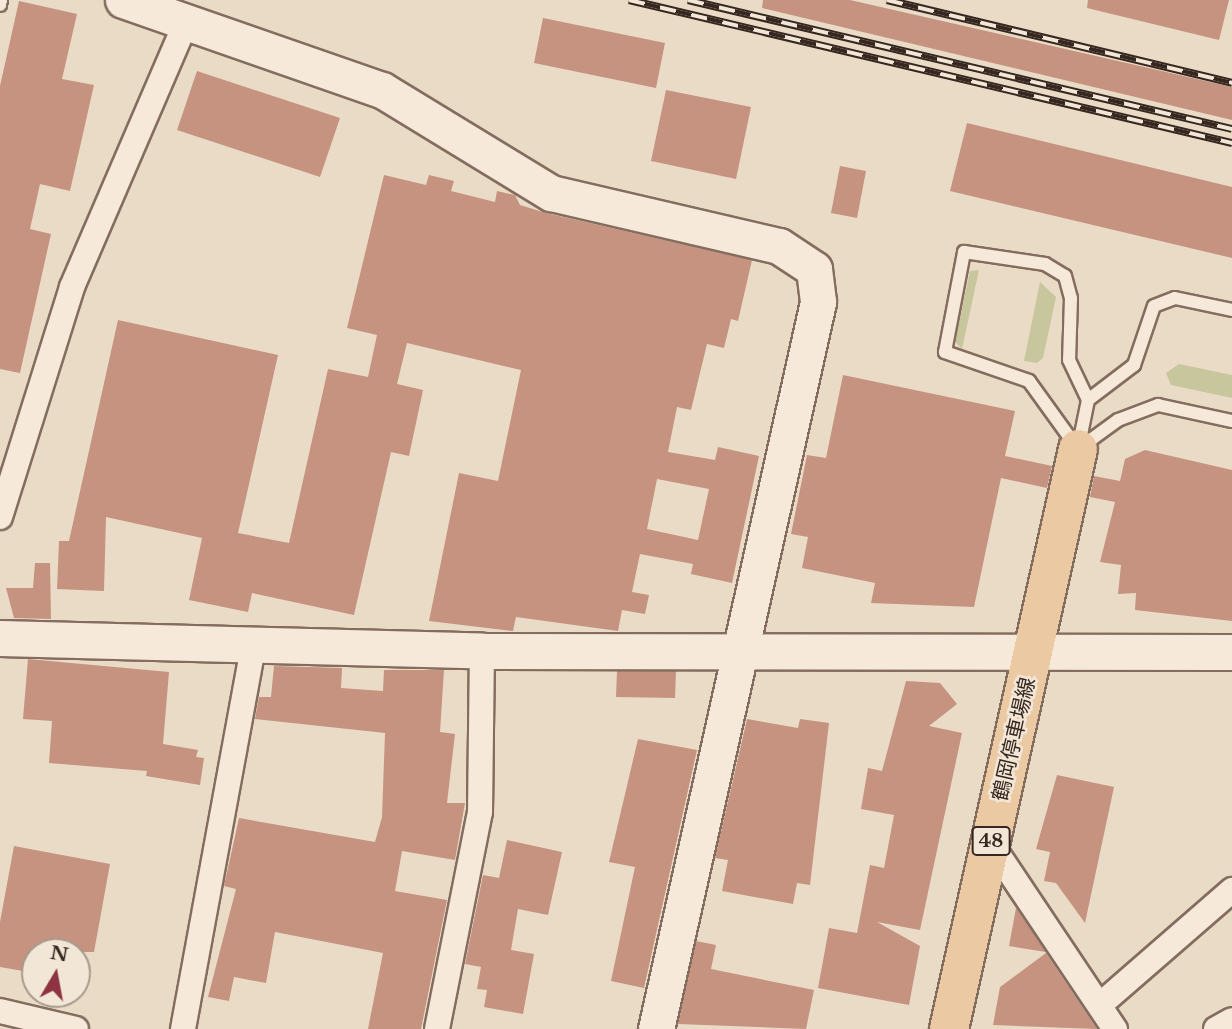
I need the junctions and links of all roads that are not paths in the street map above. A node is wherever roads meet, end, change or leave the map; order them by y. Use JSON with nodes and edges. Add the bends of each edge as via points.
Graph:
{"nodes":[{"id":1,"x":123,"y":0,"type":"edge"},
{"id":2,"x":186,"y":22,"type":"junction"},
{"id":3,"x":1232,"y":310,"type":"edge"},
{"id":4,"x":1088,"y":400,"type":"junction"},
{"id":5,"x":1232,"y":421,"type":"edge"},
{"id":6,"x":1078,"y":449,"type":"junction"},
{"id":7,"x":0,"y":517,"type":"edge"},
{"id":8,"x":0,"y":638,"type":"edge"},
{"id":9,"x":253,"y":646,"type":"junction"},
{"id":10,"x":482,"y":651,"type":"junction"},
{"id":11,"x":740,"y":652,"type":"junction"},
{"id":12,"x":1232,"y":652,"type":"edge"},
{"id":13,"x":1033,"y":653,"type":"junction"},
{"id":14,"x":990,"y":844,"type":"junction"},
{"id":15,"x":1232,"y":890,"type":"edge"},
{"id":16,"x":1101,"y":1004,"type":"junction"},
{"id":17,"x":0,"y":1011,"type":"edge"},
{"id":18,"x":1232,"y":1020,"type":"edge"},
{"id":19,"x":76,"y":1029,"type":"edge"},
{"id":20,"x":183,"y":1029,"type":"edge"},
{"id":21,"x":437,"y":1029,"type":"edge"},
{"id":22,"x":656,"y":1029,"type":"edge"},
{"id":23,"x":949,"y":1029,"type":"edge"},
{"id":24,"x":1115,"y":1029,"type":"edge"},
{"id":25,"x":1216,"y":1029,"type":"edge"}],
"edges":[{"from":1,"to":2,"type":"street"},
{"from":2,"to":7,"type":"street","via":[[72,287]]},
{"from":2,"to":11,"type":"street","via":[[382,90],[542,189],[779,246],[814,269],[818,302]]},
{"from":3,"to":4,"type":"lane","via":[[1175,298],[1154,306],[1134,365]]},
{"from":4,"to":6,"type":"lane"},
{"from":4,"to":6,"type":"lane","via":[[1069,360],[1071,298],[1065,276],[1045,264],[964,253],[945,352],[1029,381]]},
{"from":5,"to":6,"type":"lane","via":[[1158,405],[1118,420]]},
{"from":6,"to":13,"type":"main road","name":"鶴岡停車場線","number":"48"},
{"from":8,"to":9,"type":"street"},
{"from":9,"to":10,"type":"street"},
{"from":9,"to":20,"type":"street"},
{"from":10,"to":11,"type":"street"},
{"from":10,"to":21,"type":"street","via":[[480,812]]},
{"from":11,"to":13,"type":"street"},
{"from":11,"to":22,"type":"street"},
{"from":12,"to":13,"type":"street"},
{"from":13,"to":14,"type":"main road","name":"鶴岡停車場線","number":"48"},
{"from":14,"to":16,"type":"street"},
{"from":14,"to":23,"type":"main road","name":"鶴岡停車場線","number":"48"},
{"from":15,"to":16,"type":"street"},
{"from":16,"to":24,"type":"street"},
{"from":17,"to":19,"type":"street"},
{"from":18,"to":25,"type":"street"}]}
